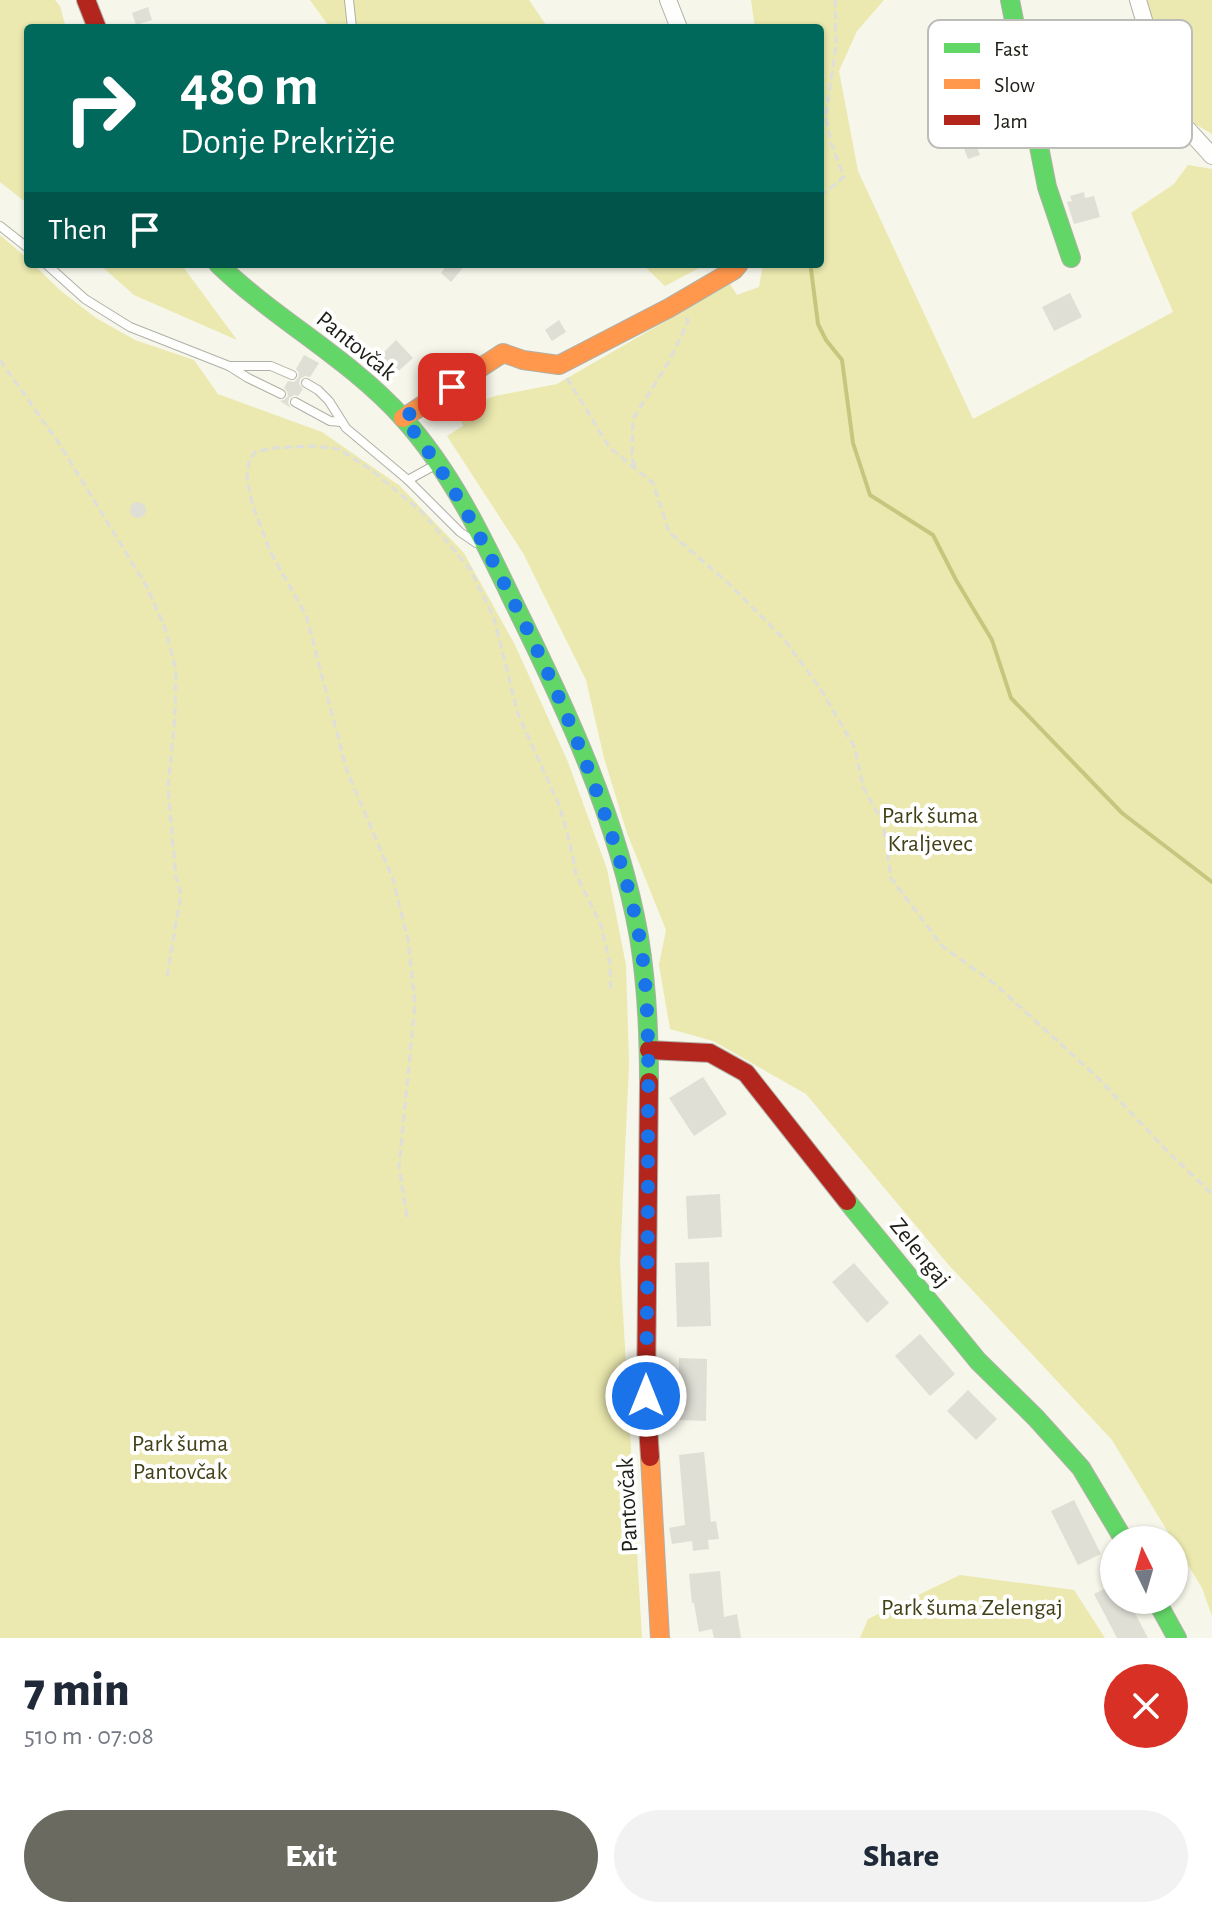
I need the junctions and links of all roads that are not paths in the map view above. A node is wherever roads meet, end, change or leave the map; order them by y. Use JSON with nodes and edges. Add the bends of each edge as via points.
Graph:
{"nodes":[{"id":1,"x":86,"y":0,"type":"edge"},
{"id":2,"x":349,"y":0,"type":"edge"},
{"id":3,"x":668,"y":0,"type":"edge"},
{"id":4,"x":1010,"y":0,"type":"edge"},
{"id":5,"x":1138,"y":0,"type":"edge"},
{"id":6,"x":1014,"y":20,"type":"edge"},
{"id":7,"x":1144,"y":20,"type":"edge"},
{"id":8,"x":95,"y":24,"type":"edge"},
{"id":9,"x":352,"y":24,"type":"edge"},
{"id":10,"x":677,"y":24,"type":"edge"},
{"id":11,"x":1192,"y":134,"type":"edge"},
{"id":12,"x":1039,"y":148,"type":"edge"},
{"id":13,"x":1212,"y":156,"type":"edge"},
{"id":14,"x":0,"y":226,"type":"edge"},
{"id":15,"x":24,"y":245,"type":"edge"},
{"id":16,"x":1071,"y":258,"type":"dead end"},
{"id":17,"x":50,"y":268,"type":"edge"},
{"id":18,"x":222,"y":268,"type":"edge"},
{"id":19,"x":736,"y":268,"type":"edge"},
{"id":20,"x":229,"y":366,"type":"junction"},
{"id":21,"x":292,"y":375,"type":"dead end"},
{"id":22,"x":306,"y":383,"type":"dead end"},
{"id":23,"x":281,"y":394,"type":"dead end"},
{"id":24,"x":295,"y":402,"type":"dead end"},
{"id":25,"x":403,"y":418,"type":"junction"},
{"id":26,"x":341,"y":422,"type":"junction"},
{"id":27,"x":438,"y":464,"type":"junction"},
{"id":28,"x":408,"y":480,"type":"junction"},
{"id":29,"x":487,"y":549,"type":"junction"},
{"id":30,"x":649,"y":1050,"type":"junction"},
{"id":31,"x":1116,"y":1526,"type":"edge"},
{"id":32,"x":1164,"y":1614,"type":"edge"},
{"id":33,"x":660,"y":1638,"type":"edge"},
{"id":34,"x":1177,"y":1638,"type":"edge"}],
"edges":[{"from":1,"to":8,"type":"main road"},
{"from":2,"to":9,"type":"lane"},
{"from":3,"to":10,"type":"street"},
{"from":4,"to":6,"type":"main road"},
{"from":5,"to":7,"type":"street"},
{"from":11,"to":13,"type":"street"},
{"from":12,"to":16,"type":"main road"},
{"from":14,"to":15,"type":"lane"},
{"from":17,"to":20,"type":"lane","via":[[85,299],[130,327]]},
{"from":18,"to":25,"type":"main road","name":"Pantovčak","via":[[378,392]]},
{"from":19,"to":25,"type":"main road","via":[[559,365],[503,353]]},
{"from":20,"to":21,"type":"lane","via":[[271,366]]},
{"from":20,"to":23,"type":"lane"},
{"from":22,"to":26,"type":"lane","via":[[329,401]]},
{"from":24,"to":26,"type":"lane"},
{"from":25,"to":27,"type":"main road","name":"Pantovčak"},
{"from":26,"to":28,"type":"lane"},
{"from":27,"to":28,"type":"lane"},
{"from":27,"to":29,"type":"main road","name":"Pantovčak"},
{"from":28,"to":29,"type":"lane","via":[[460,532]]},
{"from":29,"to":30,"type":"main road","name":"Pantovčak","via":[[556,689],[617,851],[643,958]]},
{"from":30,"to":31,"type":"main road","name":"Zelengaj","via":[[710,1053],[746,1073],[978,1361],[1081,1468]]},
{"from":30,"to":33,"type":"main road","name":"Pantovčak","via":[[646,1396]]},
{"from":32,"to":34,"type":"main road"}]}
